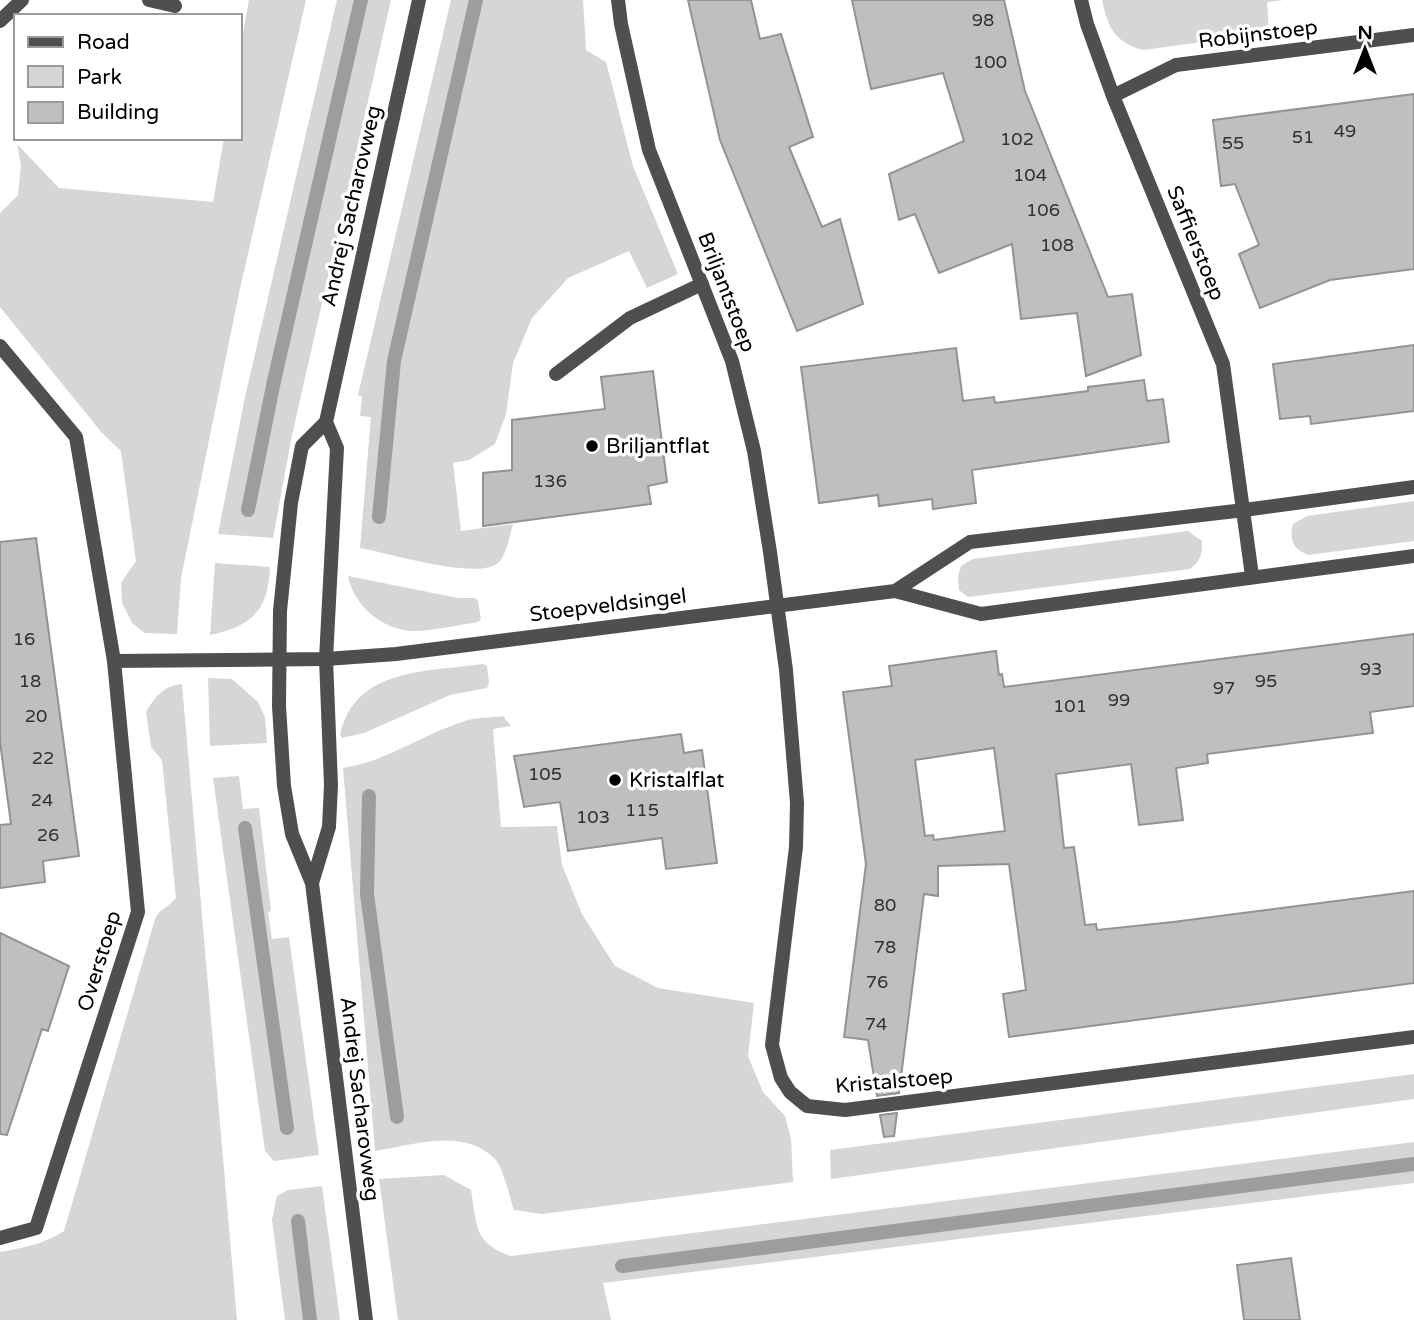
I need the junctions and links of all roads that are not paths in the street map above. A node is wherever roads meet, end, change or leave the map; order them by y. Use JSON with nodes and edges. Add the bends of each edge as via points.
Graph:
{"nodes":[{"id":1,"x":22,"y":0,"type":"edge"},
{"id":2,"x":149,"y":0,"type":"edge"},
{"id":3,"x":419,"y":0,"type":"edge"},
{"id":4,"x":618,"y":0,"type":"edge"},
{"id":5,"x":1081,"y":0,"type":"edge"},
{"id":6,"x":175,"y":6,"type":"dead end"},
{"id":7,"x":0,"y":21,"type":"edge"},
{"id":8,"x":1414,"y":35,"type":"edge"},
{"id":9,"x":1113,"y":96,"type":"junction"},
{"id":10,"x":702,"y":284,"type":"junction"},
{"id":11,"x":0,"y":346,"type":"edge"},
{"id":12,"x":556,"y":374,"type":"dead end"},
{"id":13,"x":326,"y":422,"type":"junction"},
{"id":14,"x":1414,"y":486,"type":"edge"},
{"id":15,"x":1244,"y":510,"type":"junction"},
{"id":16,"x":1414,"y":556,"type":"edge"},
{"id":17,"x":1252,"y":576,"type":"junction"},
{"id":18,"x":895,"y":591,"type":"junction"},
{"id":19,"x":777,"y":604,"type":"junction"},
{"id":20,"x":279,"y":659,"type":"junction"},
{"id":21,"x":326,"y":659,"type":"junction"},
{"id":22,"x":114,"y":661,"type":"junction"},
{"id":23,"x":312,"y":883,"type":"junction"},
{"id":24,"x":1414,"y":1037,"type":"edge"},
{"id":25,"x":0,"y":1238,"type":"edge"},
{"id":26,"x":366,"y":1320,"type":"edge"}],
"edges":[{"from":1,"to":7,"type":"street"},
{"from":2,"to":6,"type":"street"},
{"from":3,"to":13,"type":"street","name":"Andrej Sacharovweg"},
{"from":4,"to":10,"type":"street","name":"Briljantstoep","via":[[649,150]]},
{"from":5,"to":9,"type":"street","name":"Saffierstoep"},
{"from":8,"to":9,"type":"street","name":"Robijnstoep","via":[[1176,65]]},
{"from":9,"to":15,"type":"street","name":"Saffierstoep","via":[[1223,363]]},
{"from":10,"to":12,"type":"street","via":[[630,318]]},
{"from":10,"to":19,"type":"street","name":"Briljantstoep","via":[[744,404]]},
{"from":11,"to":22,"type":"street","name":"Overstoep","via":[[76,437]]},
{"from":13,"to":20,"type":"street","name":"Andrej Sacharovweg","via":[[302,446],[284,560]]},
{"from":13,"to":21,"type":"street","name":"Andrej Sacharovweg","via":[[337,448]]},
{"from":14,"to":15,"type":"street","name":"Stoepveldsingel"},
{"from":15,"to":17,"type":"street"},
{"from":15,"to":18,"type":"street","name":"Stoepveldsingel","via":[[970,542]]},
{"from":16,"to":17,"type":"street","name":"Stoepveldsingel"},
{"from":17,"to":18,"type":"street","name":"Stoepveldsingel","via":[[981,614]]},
{"from":18,"to":19,"type":"street","name":"Stoepveldsingel"},
{"from":19,"to":21,"type":"street","name":"Stoepveldsingel","via":[[408,653]]},
{"from":19,"to":24,"type":"street","name":"Kristalstoep","via":[[797,803],[796,847],[772,1045],[781,1078],[807,1105],[845,1110]]},
{"from":20,"to":21,"type":"street"},
{"from":20,"to":22,"type":"street"},
{"from":20,"to":23,"type":"street","name":"Andrej Sacharovweg","via":[[284,786],[292,834]]},
{"from":21,"to":23,"type":"street","name":"Andrej Sacharovweg","via":[[330,816]]},
{"from":22,"to":25,"type":"street","name":"Overstoep","via":[[138,912],[36,1228]]},
{"from":23,"to":26,"type":"street","name":"Andrej Sacharovweg"}]}
